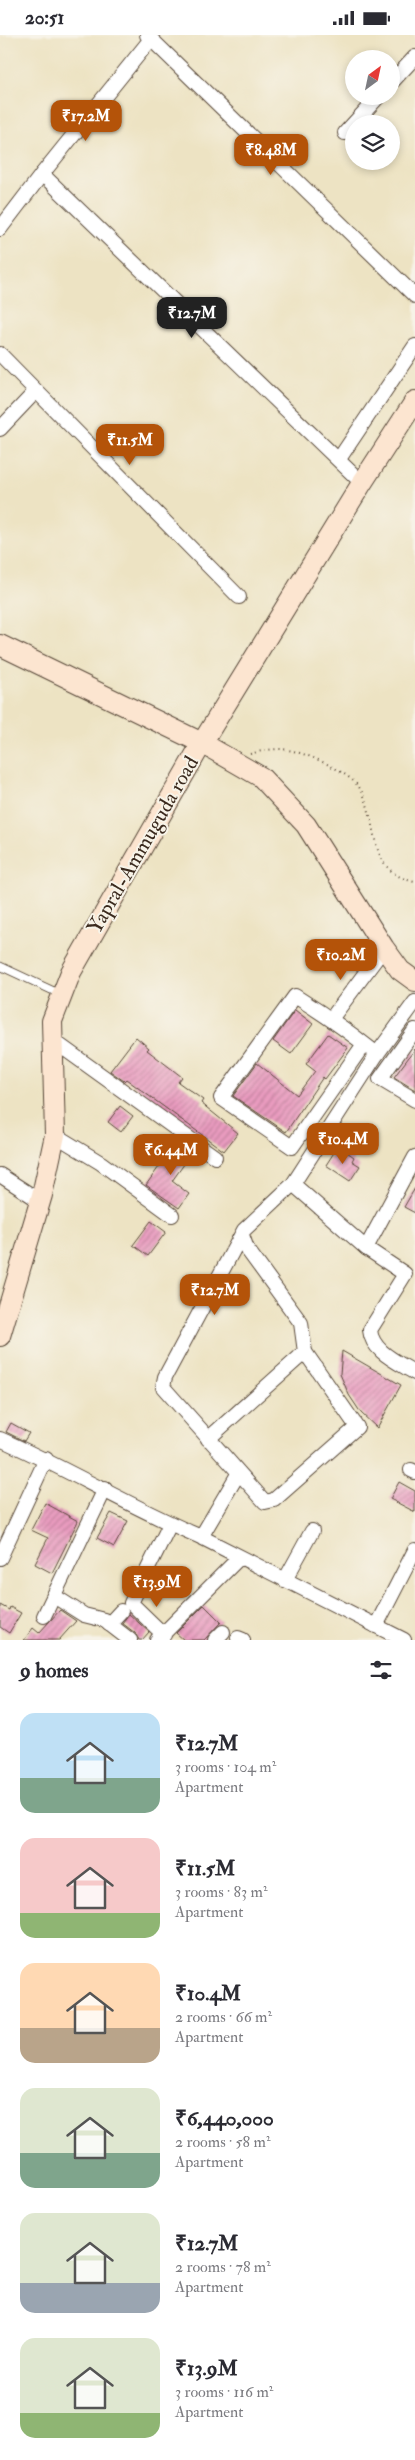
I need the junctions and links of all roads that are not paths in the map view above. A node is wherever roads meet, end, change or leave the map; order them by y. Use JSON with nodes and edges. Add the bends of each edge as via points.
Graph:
{"nodes":[{"id":1,"x":149,"y":37,"type":"edge"},
{"id":2,"x":415,"y":57,"type":"edge"},
{"id":3,"x":400,"y":73,"type":"edge"},
{"id":4,"x":371,"y":105,"type":"edge"},
{"id":5,"x":362,"y":115,"type":"edge"},
{"id":6,"x":42,"y":174,"type":"junction"},
{"id":7,"x":0,"y":229,"type":"edge"},
{"id":8,"x":415,"y":296,"type":"edge"},
{"id":9,"x":415,"y":346,"type":"edge"},
{"id":10,"x":0,"y":354,"type":"edge"},
{"id":11,"x":36,"y":391,"type":"junction"},
{"id":12,"x":415,"y":401,"type":"edge"},
{"id":13,"x":0,"y":429,"type":"edge"},
{"id":14,"x":339,"y":459,"type":"dead end"},
{"id":15,"x":362,"y":483,"type":"junction"},
{"id":16,"x":239,"y":597,"type":"dead end"},
{"id":17,"x":0,"y":645,"type":"edge"},
{"id":18,"x":202,"y":743,"type":"junction"},
{"id":19,"x":384,"y":948,"type":"junction"},
{"id":20,"x":0,"y":966,"type":"edge"},
{"id":21,"x":415,"y":981,"type":"edge"},
{"id":22,"x":62,"y":995,"type":"junction"},
{"id":23,"x":415,"y":1002,"type":"edge"},
{"id":24,"x":331,"y":1019,"type":"junction"},
{"id":25,"x":402,"y":1020,"type":"junction"},
{"id":26,"x":415,"y":1029,"type":"edge"},
{"id":27,"x":51,"y":1039,"type":"junction"},
{"id":28,"x":364,"y":1044,"type":"junction"},
{"id":29,"x":377,"y":1054,"type":"junction"},
{"id":30,"x":415,"y":1100,"type":"edge"},
{"id":31,"x":55,"y":1135,"type":"junction"},
{"id":32,"x":215,"y":1157,"type":"dead end"},
{"id":33,"x":415,"y":1157,"type":"edge"},
{"id":34,"x":0,"y":1175,"type":"edge"},
{"id":35,"x":293,"y":1184,"type":"junction"},
{"id":36,"x":40,"y":1201,"type":"junction"},
{"id":37,"x":172,"y":1215,"type":"dead end"},
{"id":38,"x":242,"y":1235,"type":"junction"},
{"id":39,"x":366,"y":1248,"type":"junction"},
{"id":40,"x":410,"y":1277,"type":"edge"},
{"id":41,"x":3,"y":1313,"type":"edge"},
{"id":42,"x":0,"y":1336,"type":"edge"},
{"id":43,"x":305,"y":1352,"type":"junction"},
{"id":44,"x":415,"y":1373,"type":"edge"},
{"id":45,"x":0,"y":1439,"type":"edge"},
{"id":46,"x":208,"y":1439,"type":"junction"},
{"id":47,"x":46,"y":1459,"type":"junction"},
{"id":48,"x":238,"y":1474,"type":"junction"},
{"id":49,"x":105,"y":1489,"type":"junction"},
{"id":50,"x":170,"y":1524,"type":"junction"},
{"id":51,"x":312,"y":1531,"type":"dead end"},
{"id":52,"x":201,"y":1537,"type":"junction"},
{"id":53,"x":415,"y":1550,"type":"edge"},
{"id":54,"x":239,"y":1557,"type":"junction"},
{"id":55,"x":0,"y":1558,"type":"edge"},
{"id":56,"x":285,"y":1580,"type":"junction"},
{"id":57,"x":54,"y":1596,"type":"junction"},
{"id":58,"x":121,"y":1611,"type":"dead end"},
{"id":59,"x":44,"y":1616,"type":"dead end"},
{"id":60,"x":109,"y":1624,"type":"junction"},
{"id":61,"x":376,"y":1626,"type":"junction"},
{"id":62,"x":160,"y":1638,"type":"edge"},
{"id":63,"x":130,"y":1640,"type":"edge"},
{"id":64,"x":404,"y":1640,"type":"edge"}],
"edges":[{"from":1,"to":6,"type":"street"},
{"from":1,"to":8,"type":"street"},
{"from":2,"to":3,"type":"street"},
{"from":4,"to":5,"type":"street"},
{"from":6,"to":7,"type":"street"},
{"from":6,"to":15,"type":"street"},
{"from":9,"to":14,"type":"street"},
{"from":10,"to":11,"type":"street"},
{"from":11,"to":13,"type":"street"},
{"from":11,"to":16,"type":"street"},
{"from":12,"to":15,"type":"main road","name":"Yapral-Ammuguda road"},
{"from":15,"to":18,"type":"main road","name":"Yapral-Ammuguda road"},
{"from":17,"to":18,"type":"main road"},
{"from":18,"to":19,"type":"main road","via":[[261,777],[306,825]]},
{"from":18,"to":22,"type":"main road","name":"Yapral-Ammuguda road","via":[[71,972]]},
{"from":19,"to":21,"type":"main road","via":[[400,970]]},
{"from":19,"to":24,"type":"street"},
{"from":20,"to":22,"type":"lane"},
{"from":22,"to":27,"type":"main road","name":"Yapral-Ammuguda road","via":[[52,1021]]},
{"from":23,"to":25,"type":"street"},
{"from":24,"to":28,"type":"street"},
{"from":24,"to":28,"type":"street","via":[[295,996],[221,1098],[292,1147]]},
{"from":25,"to":26,"type":"street"},
{"from":25,"to":29,"type":"street"},
{"from":26,"to":30,"type":"street","via":[[380,1079]]},
{"from":27,"to":31,"type":"main road","name":"Yapral-Ammuguda road"},
{"from":27,"to":32,"type":"street"},
{"from":28,"to":29,"type":"street"},
{"from":29,"to":35,"type":"street"},
{"from":31,"to":36,"type":"main road","name":"Yapral-Ammuguda road"},
{"from":31,"to":37,"type":"street","via":[[101,1163]]},
{"from":33,"to":39,"type":"street"},
{"from":34,"to":36,"type":"street"},
{"from":35,"to":38,"type":"street"},
{"from":35,"to":39,"type":"street"},
{"from":36,"to":41,"type":"main road","name":"Yapral-Ammuguda road"},
{"from":38,"to":43,"type":"street","via":[[248,1249],[301,1323]]},
{"from":38,"to":46,"type":"street","via":[[163,1387]]},
{"from":39,"to":40,"type":"street"},
{"from":40,"to":44,"type":"street","via":[[370,1330],[371,1340],[377,1348]]},
{"from":41,"to":42,"type":"main road","name":"Yapral-Ammuguda road"},
{"from":43,"to":46,"type":"street"},
{"from":43,"to":48,"type":"street","via":[[358,1427],[274,1500],[265,1502]]},
{"from":45,"to":47,"type":"street"},
{"from":46,"to":48,"type":"street"},
{"from":47,"to":49,"type":"street"},
{"from":47,"to":55,"type":"street"},
{"from":48,"to":52,"type":"street"},
{"from":49,"to":50,"type":"street"},
{"from":49,"to":57,"type":"street"},
{"from":50,"to":52,"type":"street"},
{"from":50,"to":62,"type":"street","via":[[130,1603]]},
{"from":51,"to":56,"type":"street"},
{"from":52,"to":54,"type":"street"},
{"from":53,"to":61,"type":"street"},
{"from":54,"to":56,"type":"street"},
{"from":54,"to":62,"type":"street"},
{"from":56,"to":61,"type":"street"},
{"from":57,"to":59,"type":"street"},
{"from":57,"to":60,"type":"street","via":[[84,1615]]},
{"from":58,"to":60,"type":"street"},
{"from":60,"to":63,"type":"street"},
{"from":61,"to":64,"type":"street"}]}
